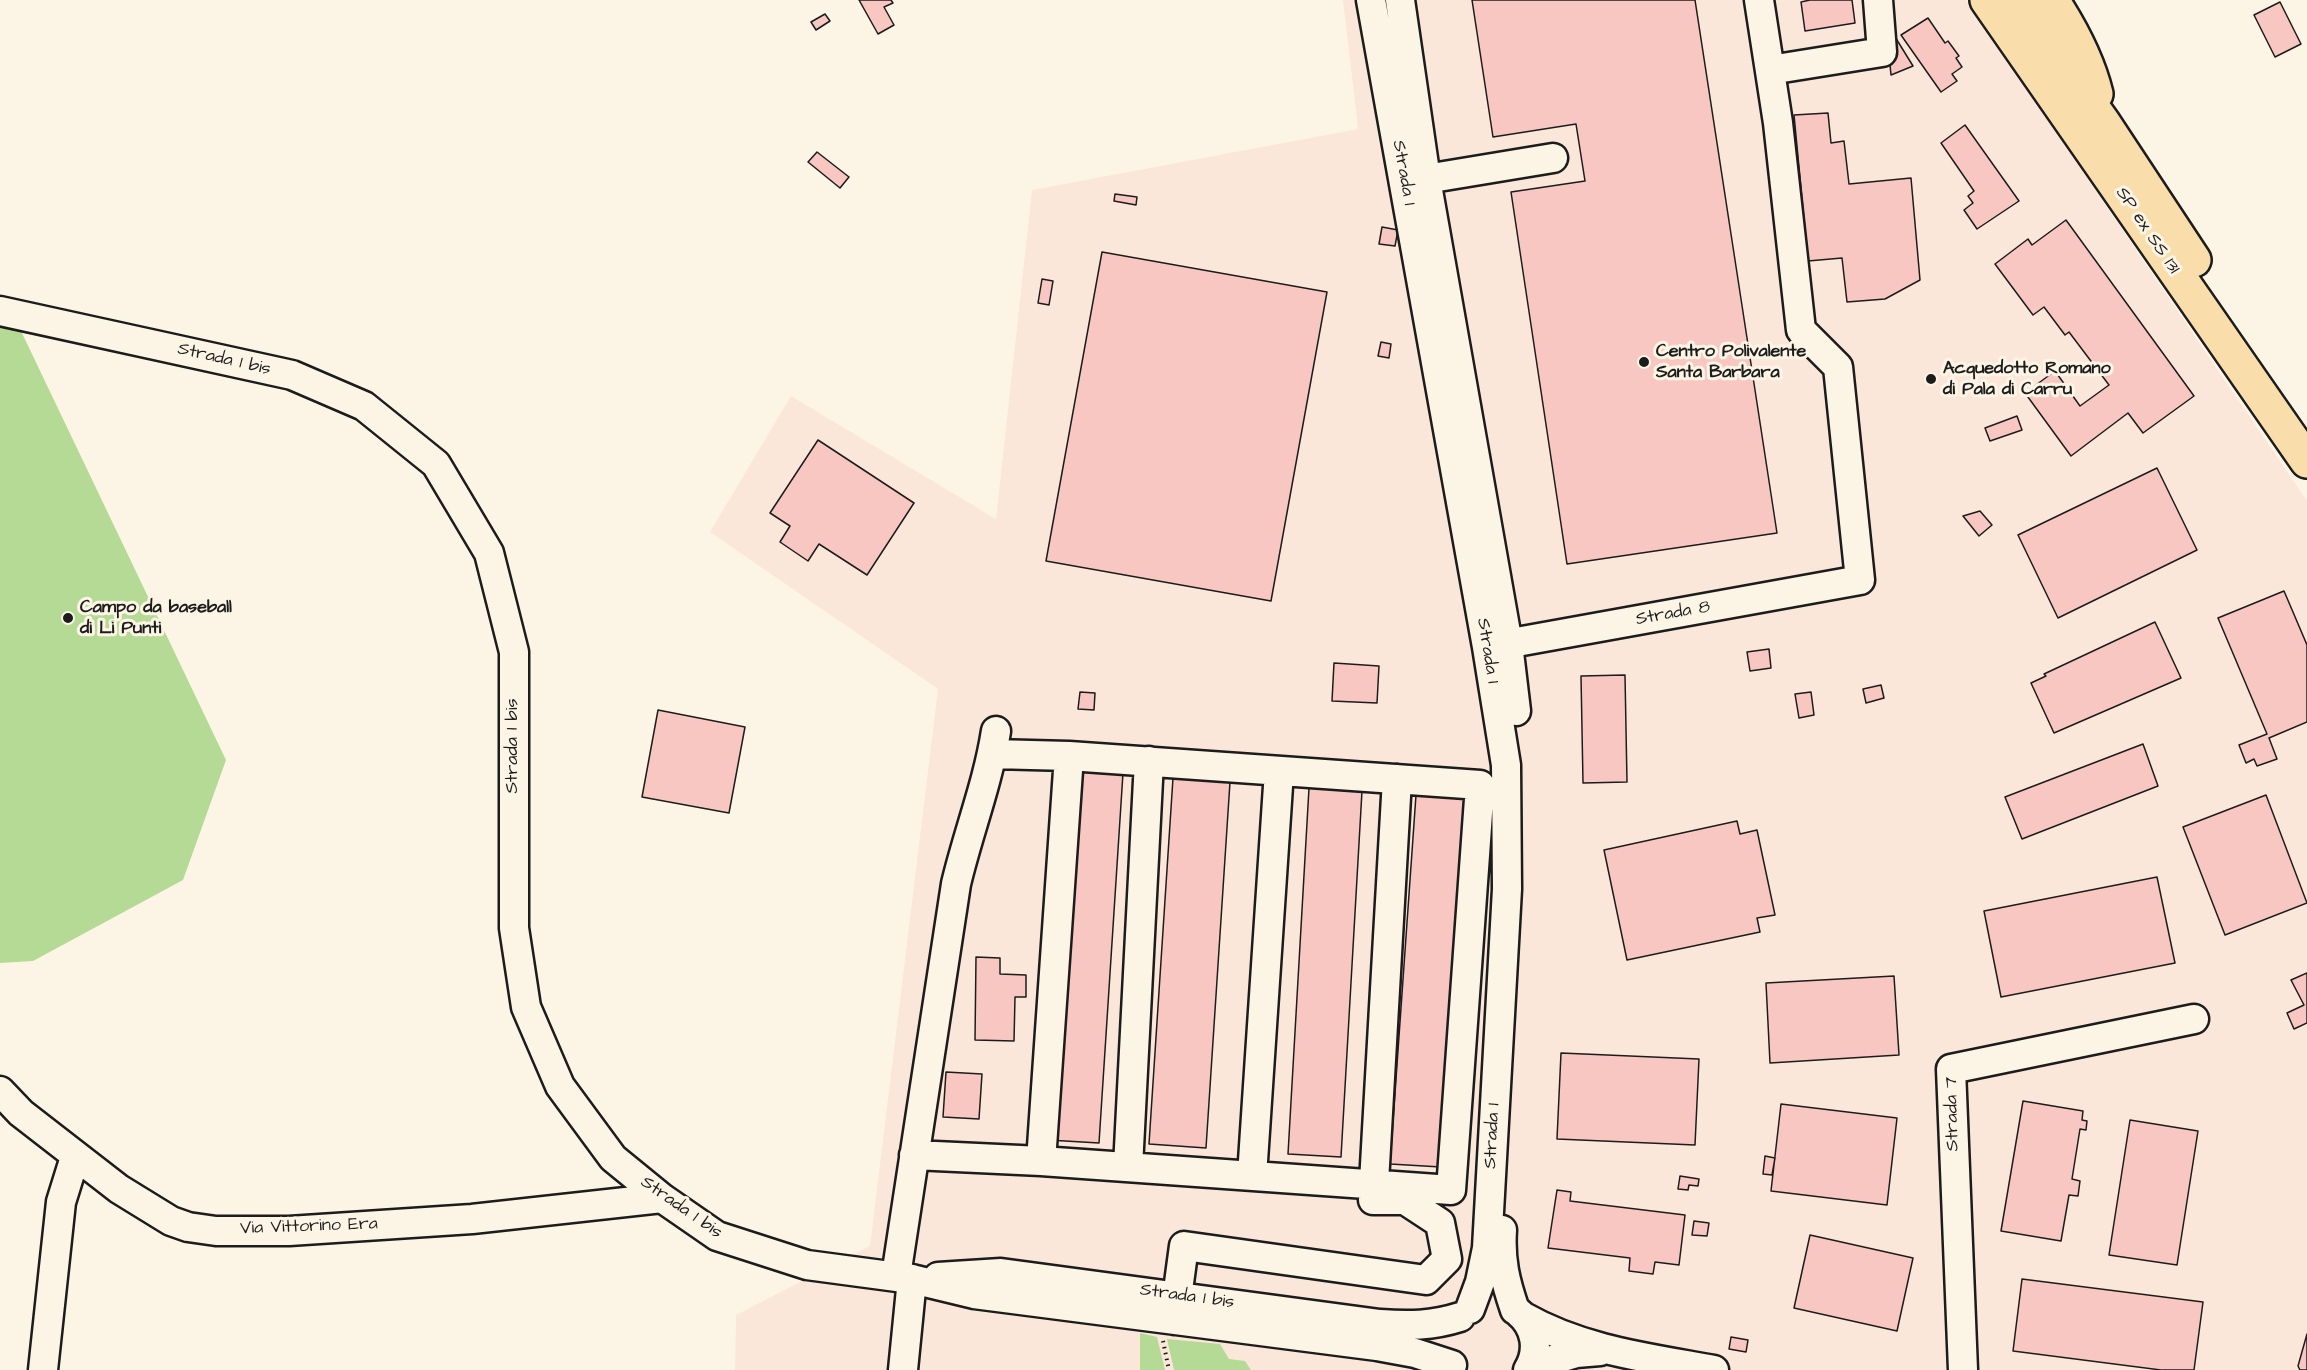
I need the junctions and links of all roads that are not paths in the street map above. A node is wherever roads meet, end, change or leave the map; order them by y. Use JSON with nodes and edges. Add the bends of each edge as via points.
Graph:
{"nodes":[{"id":1,"x":1371,"y":0,"type":"edge"},
{"id":2,"x":1400,"y":0,"type":"edge"},
{"id":3,"x":1759,"y":0,"type":"edge"},
{"id":4,"x":1878,"y":0,"type":"edge"},
{"id":5,"x":1987,"y":0,"type":"edge"},
{"id":6,"x":2016,"y":0,"type":"edge"},
{"id":7,"x":2052,"y":0,"type":"edge"},
{"id":8,"x":1770,"y":70,"type":"junction"},
{"id":9,"x":2103,"y":122,"type":"junction"},
{"id":10,"x":1553,"y":158,"type":"dead end"},
{"id":11,"x":1426,"y":179,"type":"junction"},
{"id":12,"x":0,"y":311,"type":"edge"},
{"id":13,"x":2307,"y":428,"type":"edge"},
{"id":14,"x":2307,"y":461,"type":"edge"},
{"id":15,"x":1498,"y":645,"type":"junction"},
{"id":16,"x":1070,"y":756,"type":"junction"},
{"id":17,"x":1149,"y":761,"type":"junction"},
{"id":18,"x":1280,"y":771,"type":"junction"},
{"id":19,"x":1397,"y":779,"type":"junction"},
{"id":20,"x":2194,"y":1019,"type":"dead end"},
{"id":21,"x":0,"y":1091,"type":"edge"},
{"id":22,"x":915,"y":1155,"type":"junction"},
{"id":23,"x":75,"y":1157,"type":"junction"},
{"id":24,"x":1041,"y":1161,"type":"junction"},
{"id":25,"x":1128,"y":1167,"type":"junction"},
{"id":26,"x":1252,"y":1176,"type":"junction"},
{"id":27,"x":1374,"y":1185,"type":"junction"},
{"id":28,"x":662,"y":1198,"type":"junction"},
{"id":29,"x":904,"y":1277,"type":"junction"},
{"id":30,"x":1175,"y":1308,"type":"junction"},
{"id":31,"x":1465,"y":1313,"type":"junction"},
{"id":32,"x":1520,"y":1313,"type":"junction"},
{"id":33,"x":1608,"y":1351,"type":"junction"},
{"id":34,"x":1454,"y":1367,"type":"edge"},
{"id":35,"x":1529,"y":1369,"type":"edge"},
{"id":36,"x":44,"y":1370,"type":"edge"},
{"id":37,"x":903,"y":1370,"type":"edge"},
{"id":38,"x":1714,"y":1370,"type":"edge"},
{"id":39,"x":1963,"y":1370,"type":"edge"}],
"edges":[{"from":1,"to":15,"type":"street","name":"Strada 1"},
{"from":2,"to":11,"type":"street","name":"Strada 1"},
{"from":3,"to":8,"type":"street"},
{"from":4,"to":8,"type":"street","via":[[1882,52]]},
{"from":5,"to":14,"type":"main road","name":"SP ex SS 131"},
{"from":6,"to":9,"type":"main road","name":"SP ex SS 131"},
{"from":7,"to":9,"type":"main road","via":[[2092,78]]},
{"from":8,"to":15,"type":"street","name":"Strada 8","via":[[1801,330],[1838,367],[1860,580]]},
{"from":9,"to":13,"type":"main road","name":"SP ex SS 131"},
{"from":10,"to":11,"type":"street"},
{"from":11,"to":15,"type":"street","name":"Strada 1"},
{"from":12,"to":28,"type":"street","name":"Strada 1 bis","via":[[292,375],[364,406],[436,464],[489,553],[513,652],[513,928],[526,1007],[560,1086],[613,1158]]},
{"from":15,"to":31,"type":"street","name":"Strada 1","via":[[1506,765],[1507,889],[1487,1248],[1480,1282]]},
{"from":15,"to":32,"type":"street","name":"Strada 1","via":[[1522,762],[1522,892],[1500,1254],[1507,1287]]},
{"from":16,"to":17,"type":"street"},
{"from":16,"to":22,"type":"street","via":[[994,743],[956,884]]},
{"from":16,"to":24,"type":"street"},
{"from":17,"to":18,"type":"street"},
{"from":17,"to":25,"type":"street"},
{"from":18,"to":19,"type":"street"},
{"from":18,"to":26,"type":"street"},
{"from":19,"to":27,"type":"street"},
{"from":19,"to":27,"type":"street","via":[[1480,785],[1451,1190]]},
{"from":20,"to":39,"type":"street","name":"Strada 7","via":[[1951,1069]]},
{"from":21,"to":23,"type":"street","name":"Via Vittorino Era"},
{"from":22,"to":24,"type":"street"},
{"from":22,"to":29,"type":"street"},
{"from":23,"to":28,"type":"street","name":"Via Vittorino Era","via":[[171,1221],[216,1231],[289,1231],[472,1219]]},
{"from":23,"to":36,"type":"street","via":[[61,1202]]},
{"from":24,"to":25,"type":"street"},
{"from":25,"to":26,"type":"street"},
{"from":26,"to":27,"type":"street"},
{"from":27,"to":30,"type":"street","via":[[1373,1200],[1405,1200],[1440,1223],[1447,1259],[1426,1280],[1184,1246]]},
{"from":28,"to":29,"type":"street","name":"Strada 1 bis","via":[[717,1236],[807,1265]]},
{"from":29,"to":30,"type":"street","name":"Strada 1 bis","via":[[1001,1273]]},
{"from":29,"to":37,"type":"street"},
{"from":30,"to":31,"type":"street","name":"Strada 1 bis","via":[[1414,1326],[1440,1323]]},
{"from":30,"to":34,"type":"street","name":"Strada 1 bis","via":[[1415,1353]]},
{"from":31,"to":32,"type":"street","name":"Strada 1 bis","via":[[1488,1303],[1507,1305]]},
{"from":31,"to":34,"type":"street","name":"Strada 1","via":[[1452,1329],[1448,1343]]},
{"from":32,"to":33,"type":"street","name":"Strada 1 bis","via":[[1566,1337]]},
{"from":32,"to":35,"type":"street","name":"Strada 1","via":[[1535,1341]]},
{"from":33,"to":35,"type":"street","via":[[1576,1353]]},
{"from":33,"to":38,"type":"street"}]}
